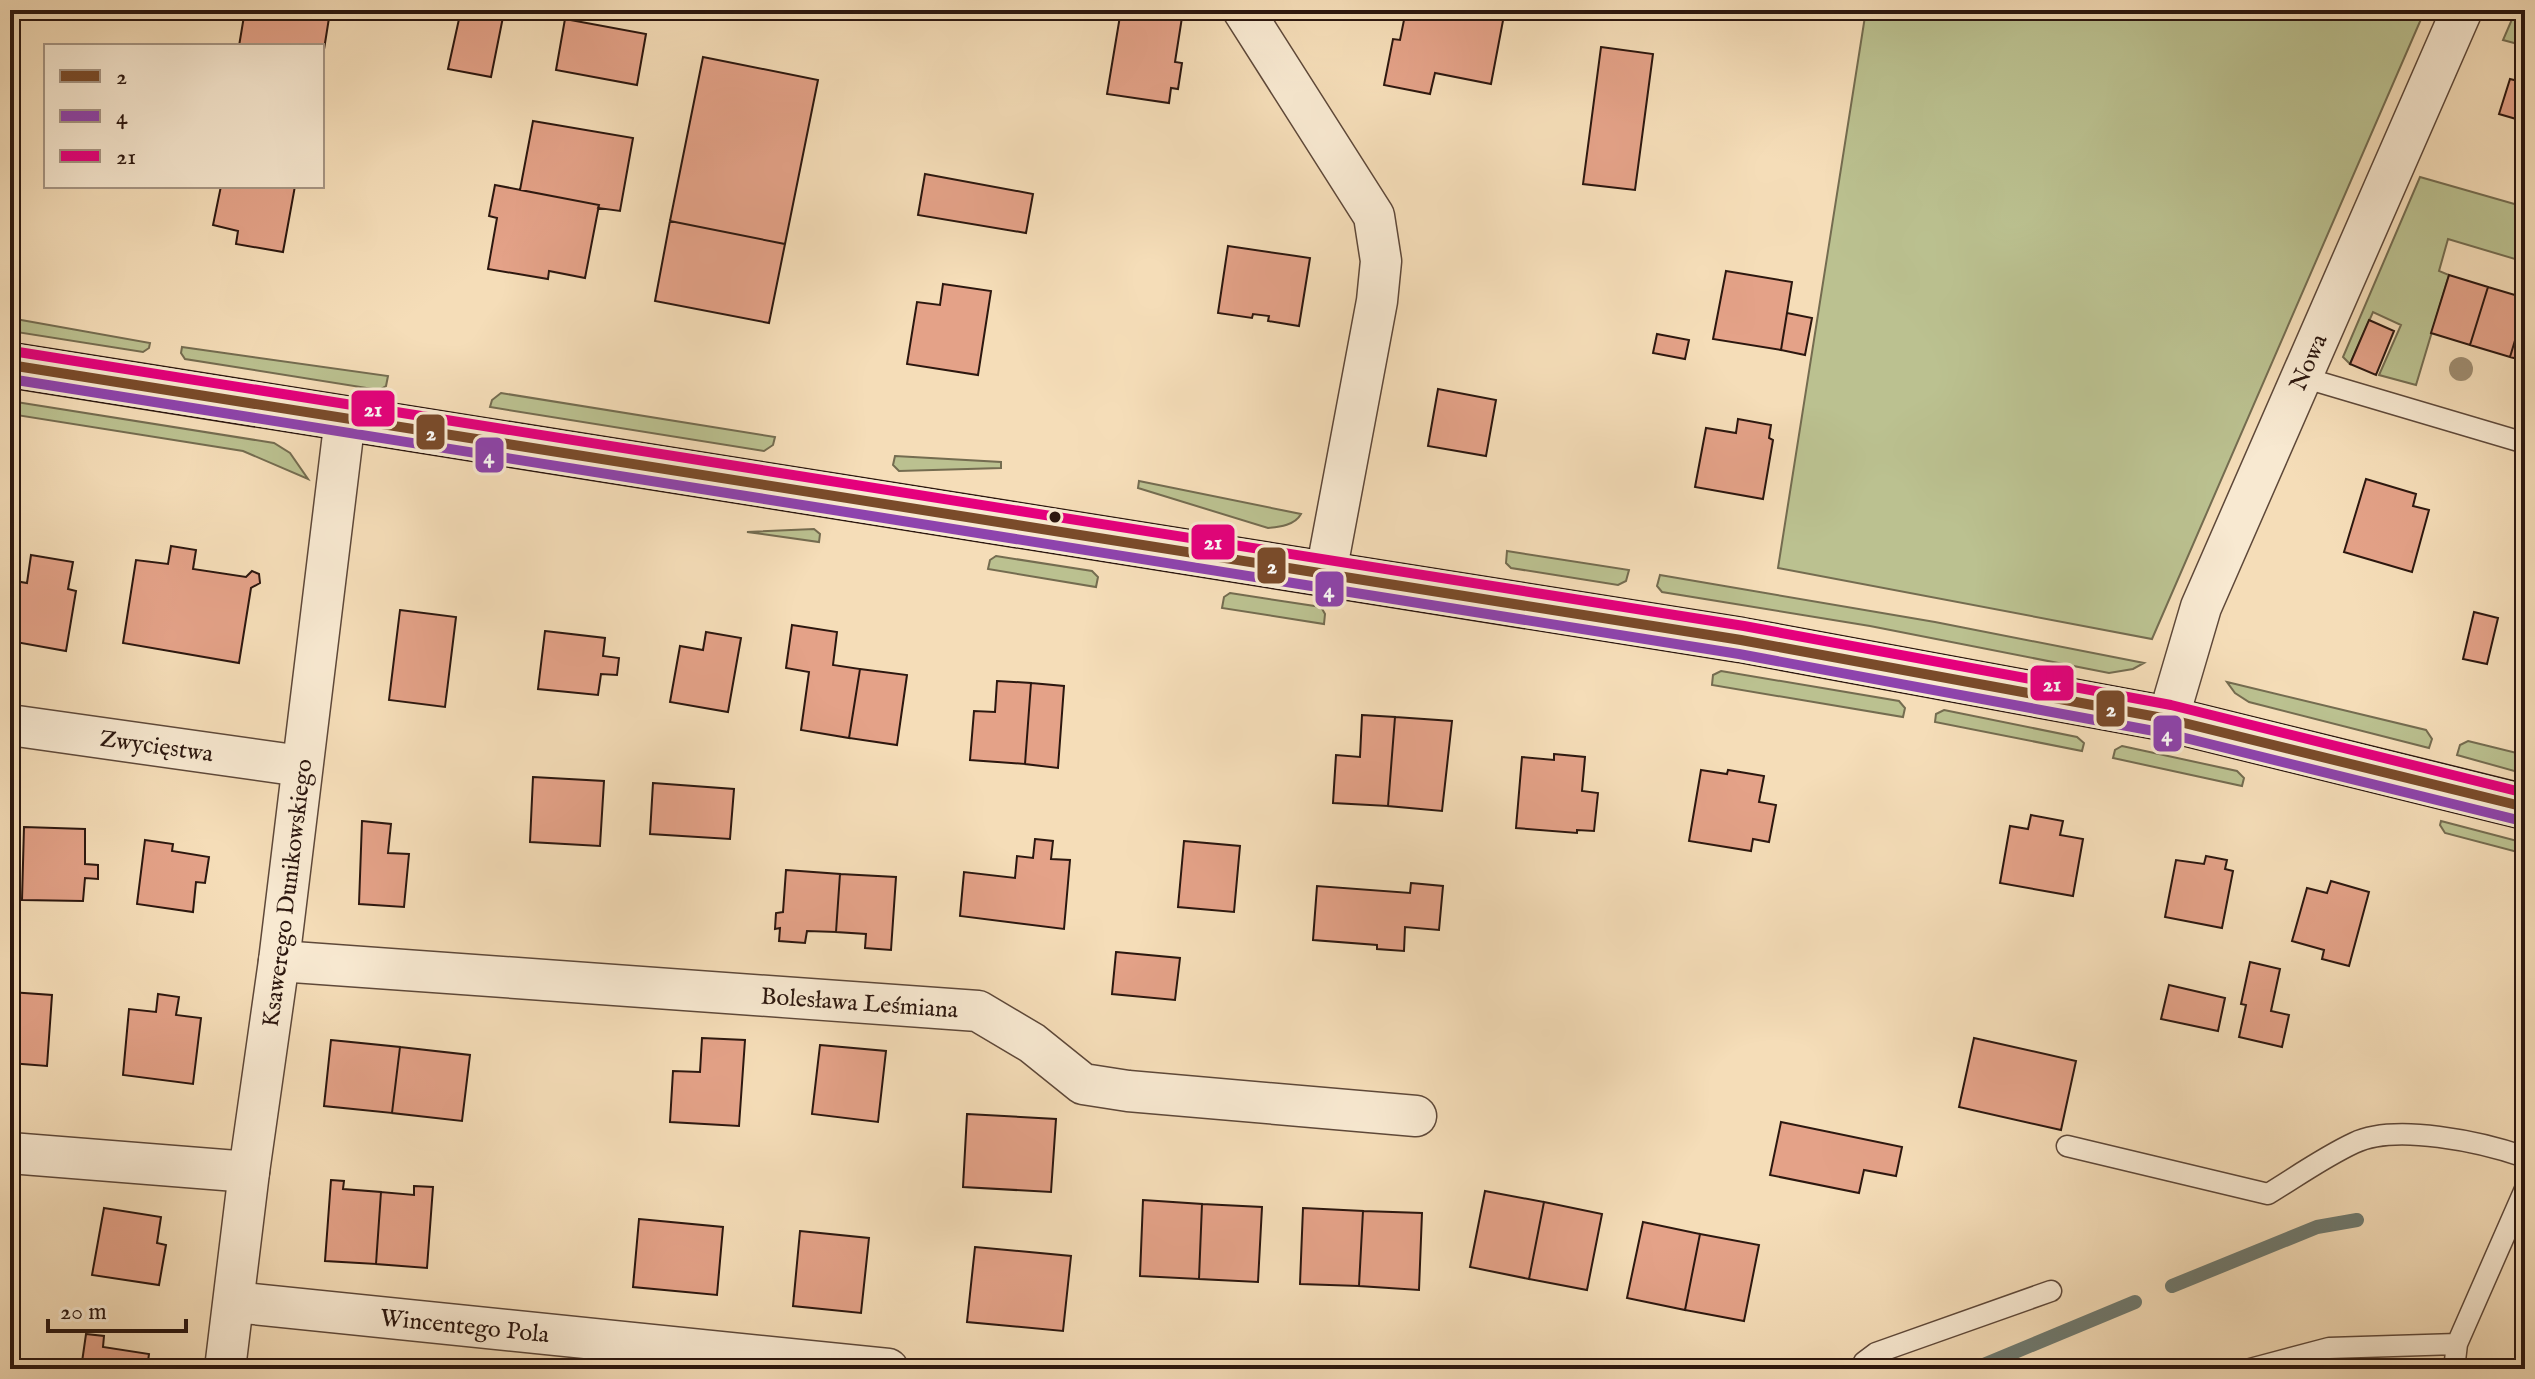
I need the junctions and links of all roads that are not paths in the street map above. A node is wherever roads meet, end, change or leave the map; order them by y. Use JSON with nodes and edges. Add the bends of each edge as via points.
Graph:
{"nodes":[{"id":1,"x":1243,"y":10,"type":"edge"},
{"id":2,"x":2462,"y":10,"type":"edge"},
{"id":3,"x":10,"y":365,"type":"edge"},
{"id":4,"x":2302,"y":377,"type":"junction"},
{"id":5,"x":345,"y":418,"type":"junction"},
{"id":6,"x":2525,"y":443,"type":"edge"},
{"id":7,"x":1326,"y":573,"type":"junction"},
{"id":8,"x":2168,"y":719,"type":"junction"},
{"id":9,"x":10,"y":725,"type":"edge"},
{"id":10,"x":301,"y":766,"type":"junction"},
{"id":11,"x":2525,"y":807,"type":"edge"},
{"id":12,"x":279,"y":961,"type":"junction"},
{"id":13,"x":1416,"y":1116,"type":"dead end"},
{"id":14,"x":2067,"y":1146,"type":"dead end"},
{"id":15,"x":10,"y":1153,"type":"edge"},
{"id":16,"x":2525,"y":1157,"type":"edge"},
{"id":17,"x":249,"y":1172,"type":"junction"},
{"id":18,"x":2525,"y":1189,"type":"edge"},
{"id":19,"x":2051,"y":1291,"type":"dead end"},
{"id":20,"x":234,"y":1302,"type":"junction"},
{"id":21,"x":2457,"y":1344,"type":"junction"},
{"id":22,"x":225,"y":1369,"type":"edge"},
{"id":23,"x":888,"y":1369,"type":"edge"},
{"id":24,"x":1861,"y":1369,"type":"edge"},
{"id":25,"x":2250,"y":1369,"type":"edge"},
{"id":26,"x":2454,"y":1369,"type":"edge"}],
"edges":[{"from":1,"to":7,"type":"street","via":[[1374,216],[1381,261]]},
{"from":2,"to":4,"type":"street","name":"Nowa"},
{"from":3,"to":5,"type":"main road"},
{"from":4,"to":6,"type":"lane"},
{"from":4,"to":8,"type":"street","name":"Nowa","via":[[2201,607]]},
{"from":5,"to":7,"type":"main road"},
{"from":5,"to":10,"type":"street","name":"Ksawerego Dunikowskiego"},
{"from":7,"to":8,"type":"main road","via":[[1741,640]]},
{"from":8,"to":11,"type":"main road"},
{"from":9,"to":10,"type":"street","name":"Zwycięstwa"},
{"from":10,"to":12,"type":"street","name":"Ksawerego Dunikowskiego"},
{"from":12,"to":13,"type":"street","name":"Bolesława Leśmiana","via":[[978,1011],[1032,1043],[1083,1084]]},
{"from":12,"to":17,"type":"street","name":"Ksawerego Dunikowskiego"},
{"from":14,"to":16,"type":"lane","via":[[2268,1194],[2356,1142],[2382,1135],[2453,1140]]},
{"from":15,"to":17,"type":"street"},
{"from":17,"to":20,"type":"street","name":"Ksawerego Dunikowskiego"},
{"from":18,"to":21,"type":"lane"},
{"from":19,"to":24,"type":"lane","via":[[1876,1353]]},
{"from":20,"to":22,"type":"street","name":"Ksawerego Dunikowskiego"},
{"from":20,"to":23,"type":"street","name":"Wincentego Pola"},
{"from":21,"to":25,"type":"lane","via":[[2329,1348]]},
{"from":21,"to":26,"type":"lane"}]}
